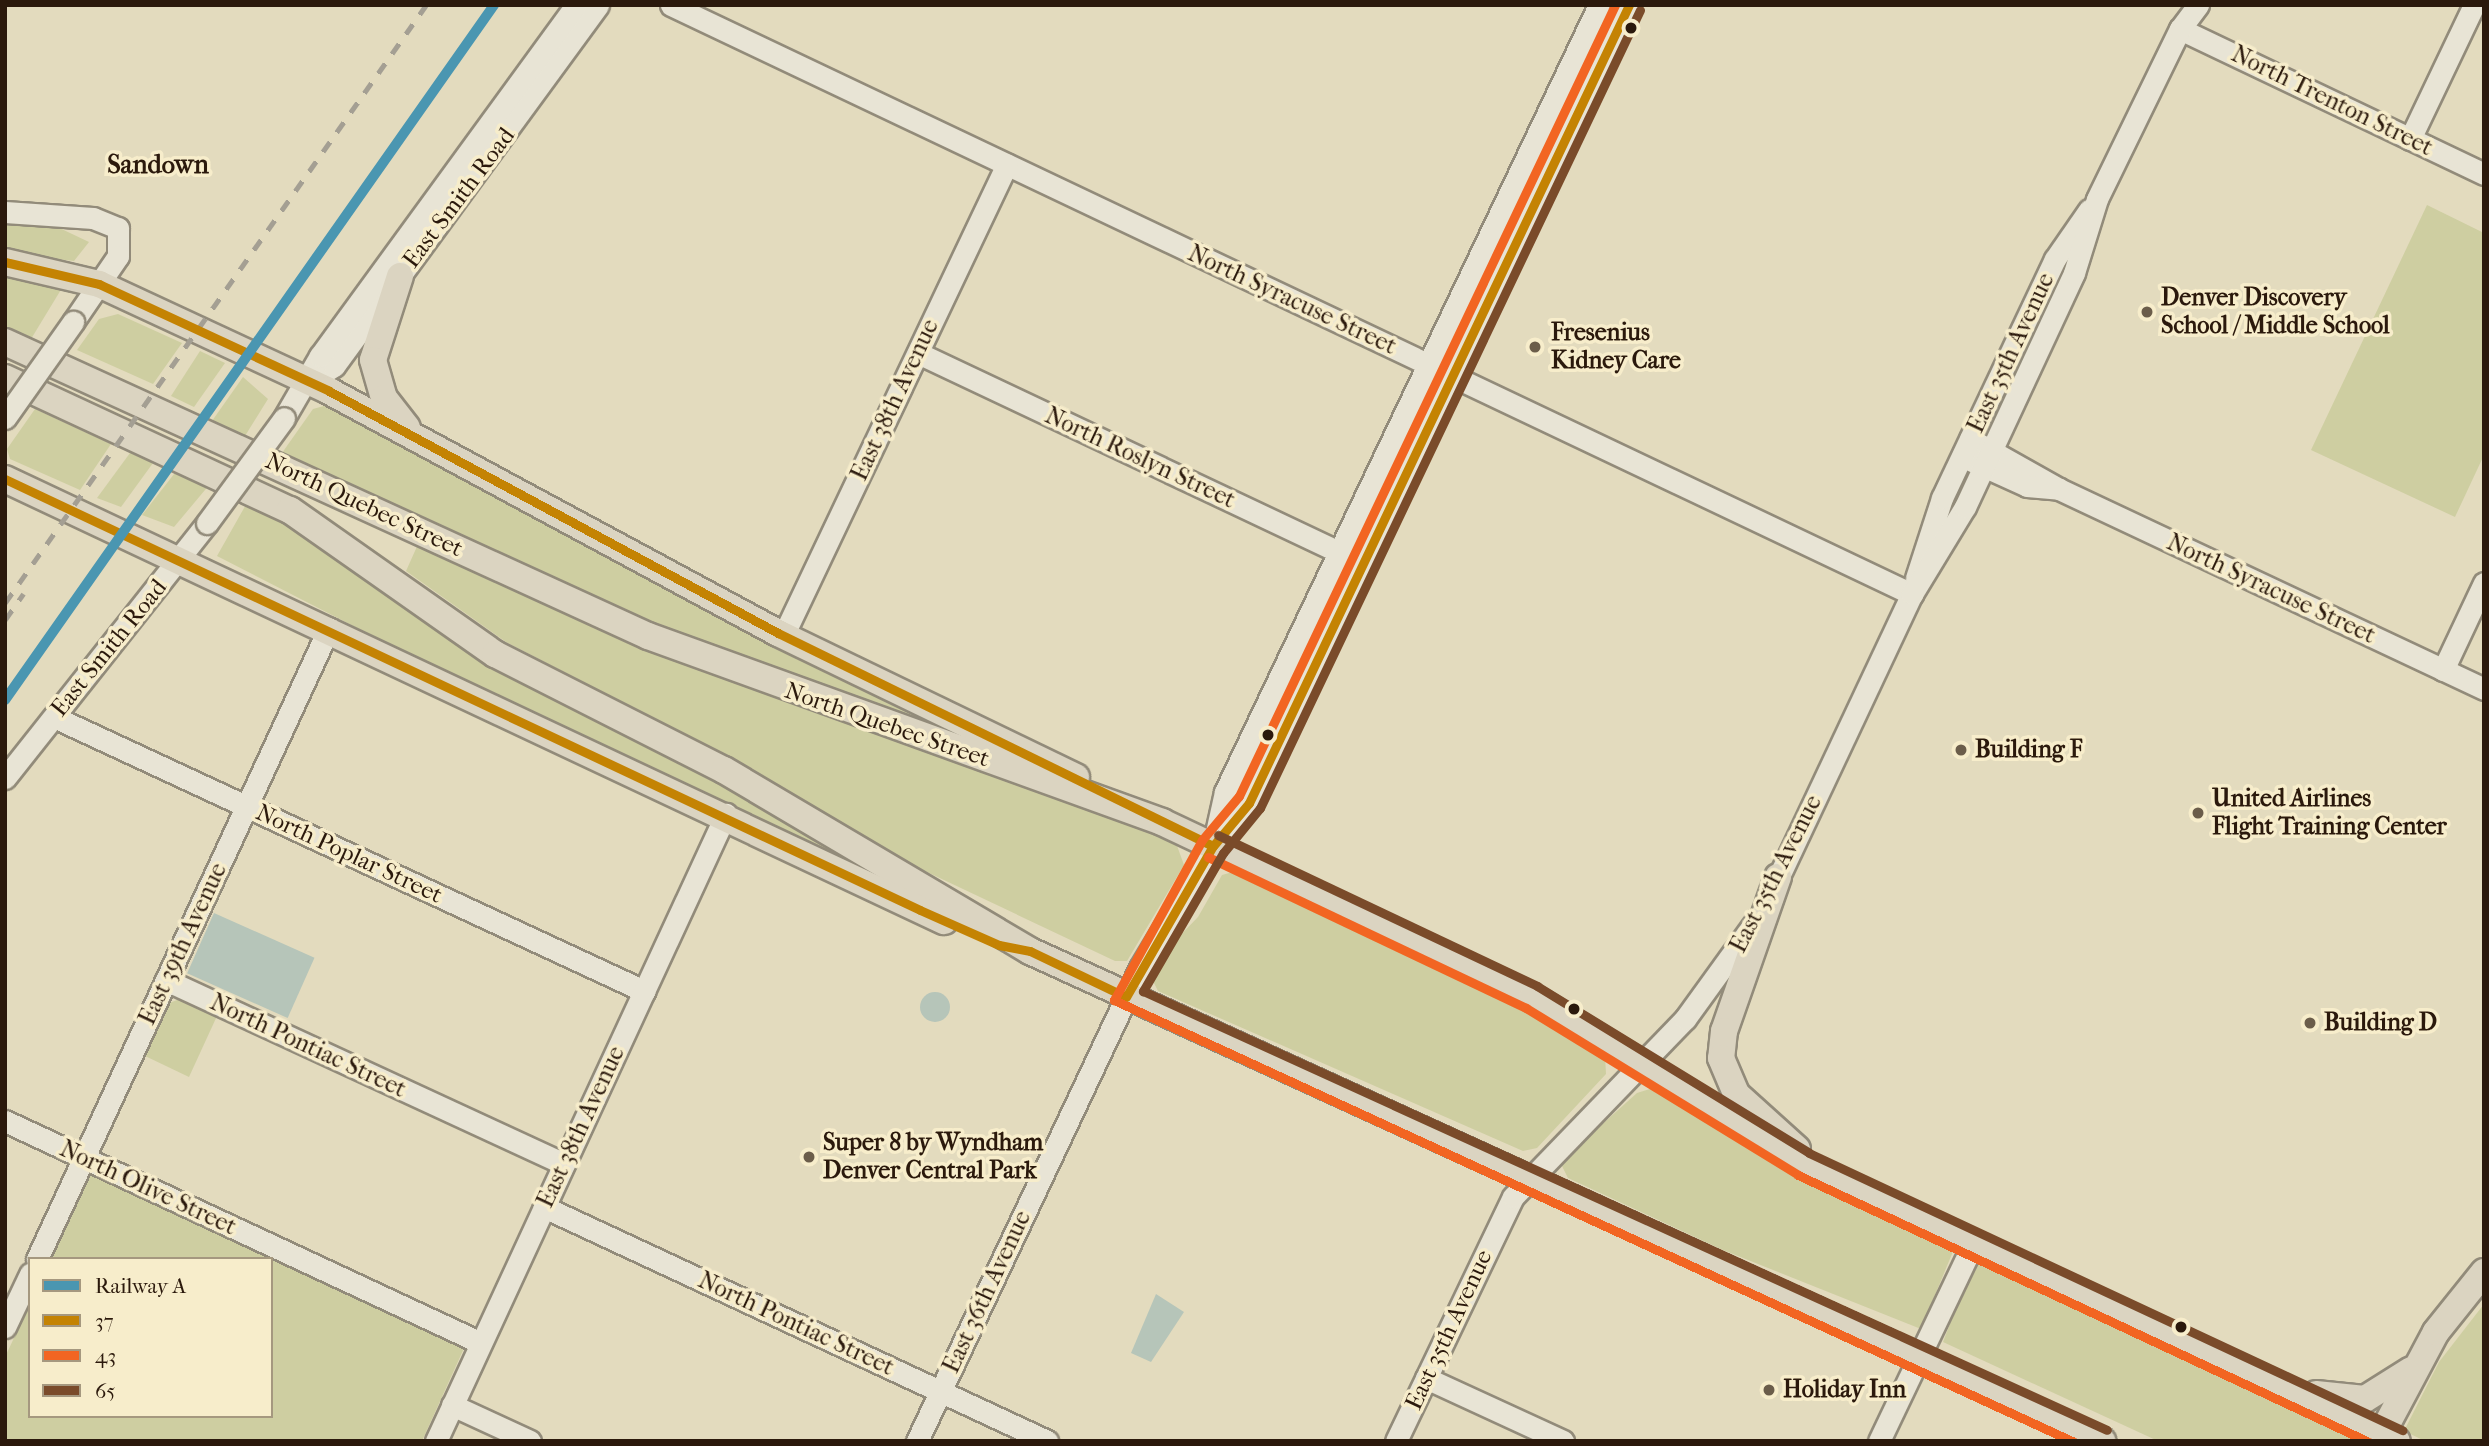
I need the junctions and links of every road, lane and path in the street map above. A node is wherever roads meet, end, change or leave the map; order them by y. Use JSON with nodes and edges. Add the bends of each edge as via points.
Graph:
{"nodes":[{"id":1,"x":576,"y":5,"type":"edge"},
{"id":2,"x":598,"y":5,"type":"edge"},
{"id":3,"x":671,"y":5,"type":"edge"},
{"id":4,"x":1599,"y":5,"type":"edge"},
{"id":5,"x":1629,"y":5,"type":"edge"},
{"id":6,"x":2184,"y":5,"type":"edge"},
{"id":7,"x":2198,"y":5,"type":"edge"},
{"id":8,"x":2474,"y":5,"type":"edge"},
{"id":9,"x":2180,"y":29,"type":"junction"},
{"id":10,"x":2410,"y":139,"type":"junction"},
{"id":11,"x":1007,"y":164,"type":"junction"},
{"id":12,"x":2484,"y":174,"type":"edge"},
{"id":13,"x":2097,"y":199,"type":"junction"},
{"id":14,"x":5,"y":212,"type":"edge"},
{"id":15,"x":5,"y":262,"type":"edge"},
{"id":16,"x":400,"y":276,"type":"junction"},
{"id":17,"x":99,"y":284,"type":"junction"},
{"id":18,"x":5,"y":342,"type":"edge"},
{"id":19,"x":918,"y":353,"type":"junction"},
{"id":20,"x":1429,"y":365,"type":"junction"},
{"id":21,"x":1452,"y":376,"type":"junction"},
{"id":22,"x":5,"y":378,"type":"edge"},
{"id":23,"x":310,"y":382,"type":"junction"},
{"id":24,"x":5,"y":418,"type":"edge"},
{"id":25,"x":418,"y":438,"type":"junction"},
{"id":26,"x":1966,"y":448,"type":"junction"},
{"id":27,"x":1988,"y":458,"type":"junction"},
{"id":28,"x":5,"y":479,"type":"edge"},
{"id":29,"x":1339,"y":552,"type":"junction"},
{"id":30,"x":180,"y":559,"type":"junction"},
{"id":31,"x":1363,"y":564,"type":"junction"},
{"id":32,"x":2484,"y":583,"type":"edge"},
{"id":33,"x":1912,"y":594,"type":"junction"},
{"id":34,"x":328,"y":628,"type":"junction"},
{"id":35,"x":783,"y":636,"type":"junction"},
{"id":36,"x":2443,"y":670,"type":"junction"},
{"id":37,"x":2484,"y":689,"type":"edge"},
{"id":38,"x":54,"y":716,"type":"junction"},
{"id":39,"x":5,"y":778,"type":"edge"},
{"id":40,"x":246,"y":806,"type":"junction"},
{"id":41,"x":726,"y":814,"type":"junction"},
{"id":42,"x":1161,"y":822,"type":"junction"},
{"id":43,"x":1213,"y":846,"type":"junction"},
{"id":44,"x":1779,"y":877,"type":"junction"},
{"id":45,"x":1031,"y":951,"type":"junction"},
{"id":46,"x":166,"y":980,"type":"junction"},
{"id":47,"x":644,"y":991,"type":"junction"},
{"id":48,"x":1126,"y":997,"type":"junction"},
{"id":49,"x":1643,"y":1064,"type":"junction"},
{"id":50,"x":5,"y":1121,"type":"edge"},
{"id":51,"x":84,"y":1158,"type":"junction"},
{"id":52,"x":564,"y":1164,"type":"junction"},
{"id":53,"x":1827,"y":1176,"type":"junction"},
{"id":54,"x":1528,"y":1178,"type":"junction"},
{"id":55,"x":544,"y":1207,"type":"junction"},
{"id":56,"x":1973,"y":1244,"type":"junction"},
{"id":57,"x":38,"y":1257,"type":"edge"},
{"id":58,"x":2484,"y":1272,"type":"edge"},
{"id":59,"x":28,"y":1278,"type":"edge"},
{"id":60,"x":5,"y":1327,"type":"edge"},
{"id":61,"x":481,"y":1343,"type":"junction"},
{"id":62,"x":1919,"y":1356,"type":"junction"},
{"id":63,"x":2416,"y":1366,"type":"junction"},
{"id":64,"x":1426,"y":1378,"type":"junction"},
{"id":65,"x":2283,"y":1388,"type":"junction"},
{"id":66,"x":940,"y":1391,"type":"junction"},
{"id":67,"x":452,"y":1405,"type":"junction"},
{"id":68,"x":2386,"y":1438,"type":"edge"},
{"id":69,"x":436,"y":1441,"type":"edge"},
{"id":70,"x":530,"y":1441,"type":"edge"},
{"id":71,"x":917,"y":1441,"type":"edge"},
{"id":72,"x":1047,"y":1441,"type":"edge"},
{"id":73,"x":1396,"y":1441,"type":"edge"},
{"id":74,"x":1563,"y":1441,"type":"edge"},
{"id":75,"x":1879,"y":1441,"type":"edge"},
{"id":76,"x":2102,"y":1441,"type":"edge"}],
"edges":[{"from":1,"to":23,"type":"street","name":"East Smith Road","via":[[344,323]]},
{"from":2,"to":16,"type":"street","name":"East Smith Road"},
{"from":3,"to":11,"type":"street","name":"North Syracuse Street"},
{"from":4,"to":20,"type":"street","name":"East 36th Avenue"},
{"from":5,"to":21,"type":"street","name":"East 36th Avenue"},
{"from":6,"to":9,"type":"street","name":"East 35th Avenue"},
{"from":7,"to":9,"type":"street","name":"East 35th Avenue"},
{"from":8,"to":10,"type":"street"},
{"from":9,"to":10,"type":"street","name":"North Trenton Street"},
{"from":9,"to":13,"type":"street","name":"East 35th Avenue"},
{"from":10,"to":12,"type":"street","name":"North Trenton Street"},
{"from":11,"to":19,"type":"street","name":"East 38th Avenue"},
{"from":11,"to":20,"type":"street","name":"North Syracuse Street"},
{"from":13,"to":26,"type":"street","name":"East 35th Avenue","via":[[2055,259]]},
{"from":13,"to":27,"type":"street","name":"East 35th Avenue","via":[[2074,273]]},
{"from":14,"to":17,"type":"street","via":[[109,222],[122,243]]},
{"from":15,"to":17,"type":"main road"},
{"from":16,"to":23,"type":"street","name":"East Smith Road","via":[[334,366]]},
{"from":16,"to":25,"type":"main road","via":[[373,360],[384,398]]},
{"from":17,"to":23,"type":"main road"},
{"from":17,"to":24,"type":"street","bridge":true},
{"from":18,"to":42,"type":"main road","name":"North Quebec Street","via":[[625,627]]},
{"from":19,"to":29,"type":"street","name":"North Roslyn Street"},
{"from":19,"to":35,"type":"street","name":"East 38th Avenue"},
{"from":20,"to":21,"type":"street","name":"North Syracuse Street"},
{"from":20,"to":29,"type":"street","name":"East 36th Avenue"},
{"from":21,"to":31,"type":"street","name":"East 36th Avenue"},
{"from":21,"to":33,"type":"street","name":"North Syracuse Street"},
{"from":22,"to":45,"type":"main road","name":"North Quebec Street","via":[[290,510],[495,654],[735,776]]},
{"from":23,"to":25,"type":"main road"},
{"from":23,"to":30,"type":"street","name":"East Smith Road","bridge":true},
{"from":25,"to":35,"type":"main road"},
{"from":26,"to":27,"type":"street","name":"North Syracuse Street"},
{"from":26,"to":33,"type":"street","name":"East 35th Avenue"},
{"from":27,"to":33,"type":"street","name":"East 35th Avenue"},
{"from":27,"to":36,"type":"street","name":"North Syracuse Street","via":[[2027,486],[2059,489]]},
{"from":28,"to":30,"type":"main road"},
{"from":29,"to":31,"type":"street","name":"North Roslyn Street"},
{"from":29,"to":43,"type":"street","name":"East 36th Avenue","via":[[1225,792]]},
{"from":30,"to":34,"type":"main road"},
{"from":30,"to":38,"type":"street","name":"East Smith Road"},
{"from":31,"to":43,"type":"street","name":"East 36th Avenue","via":[[1249,803]]},
{"from":32,"to":36,"type":"street"},
{"from":33,"to":44,"type":"street","name":"East 35th Avenue"},
{"from":34,"to":40,"type":"street","name":"East 39th Avenue"},
{"from":34,"to":41,"type":"main road"},
{"from":35,"to":42,"type":"main road"},
{"from":36,"to":37,"type":"street","name":"North Syracuse Street"},
{"from":38,"to":39,"type":"street","name":"East Smith Road"},
{"from":38,"to":40,"type":"street","name":"North Poplar Street"},
{"from":40,"to":46,"type":"street","name":"East 39th Avenue"},
{"from":40,"to":47,"type":"street","name":"North Poplar Street"},
{"from":41,"to":45,"type":"main road","via":[[970,933]]},
{"from":41,"to":47,"type":"street","name":"East 38th Avenue"},
{"from":42,"to":43,"type":"main road","name":"North Quebec Street"},
{"from":43,"to":48,"type":"street","name":"East 36th Avenue"},
{"from":43,"to":49,"type":"main road","name":"North Quebec Street","via":[[1503,982]]},
{"from":44,"to":49,"type":"street","name":"East 35th Avenue","via":[[1727,966]]},
{"from":44,"to":53,"type":"main road","via":[[1724,1031],[1721,1058],[1736,1094]]},
{"from":45,"to":48,"type":"main road","name":"North Quebec Street"},
{"from":46,"to":51,"type":"street","name":"East 39th Avenue"},
{"from":46,"to":52,"type":"street","name":"North Pontiac Street"},
{"from":47,"to":52,"type":"street","name":"East 38th Avenue"},
{"from":48,"to":54,"type":"main road","name":"North Quebec Street"},
{"from":48,"to":66,"type":"street","name":"East 36th Avenue"},
{"from":49,"to":53,"type":"main road","name":"North Quebec Street"},
{"from":49,"to":54,"type":"street","name":"East 35th Avenue"},
{"from":50,"to":51,"type":"street","name":"North Olive Street"},
{"from":51,"to":57,"type":"street","name":"East 39th Avenue"},
{"from":51,"to":61,"type":"street","name":"North Olive Street"},
{"from":52,"to":55,"type":"street","name":"East 38th Avenue"},
{"from":53,"to":56,"type":"main road","name":"North Quebec Street"},
{"from":54,"to":62,"type":"main road","name":"North Quebec Street"},
{"from":54,"to":64,"type":"street","name":"East 35th Avenue","via":[[1492,1239]]},
{"from":55,"to":61,"type":"street","name":"East 38th Avenue"},
{"from":55,"to":66,"type":"street","name":"North Pontiac Street"},
{"from":56,"to":62,"type":"street"},
{"from":56,"to":65,"type":"main road","name":"North Quebec Street"},
{"from":58,"to":63,"type":"main road"},
{"from":59,"to":60,"type":"street"},
{"from":61,"to":67,"type":"street","name":"East 38th Avenue"},
{"from":62,"to":75,"type":"street"},
{"from":62,"to":76,"type":"main road","name":"North Quebec Street"},
{"from":63,"to":65,"type":"main road","via":[[2365,1399]]},
{"from":63,"to":68,"type":"main road"},
{"from":64,"to":73,"type":"street","name":"East 35th Avenue"},
{"from":64,"to":74,"type":"street"},
{"from":65,"to":68,"type":"main road","name":"North Quebec Street"},
{"from":66,"to":71,"type":"street","name":"East 36th Avenue"},
{"from":66,"to":72,"type":"street","name":"North Pontiac Street"},
{"from":67,"to":69,"type":"street","name":"East 38th Avenue"},
{"from":67,"to":70,"type":"street"}]}
